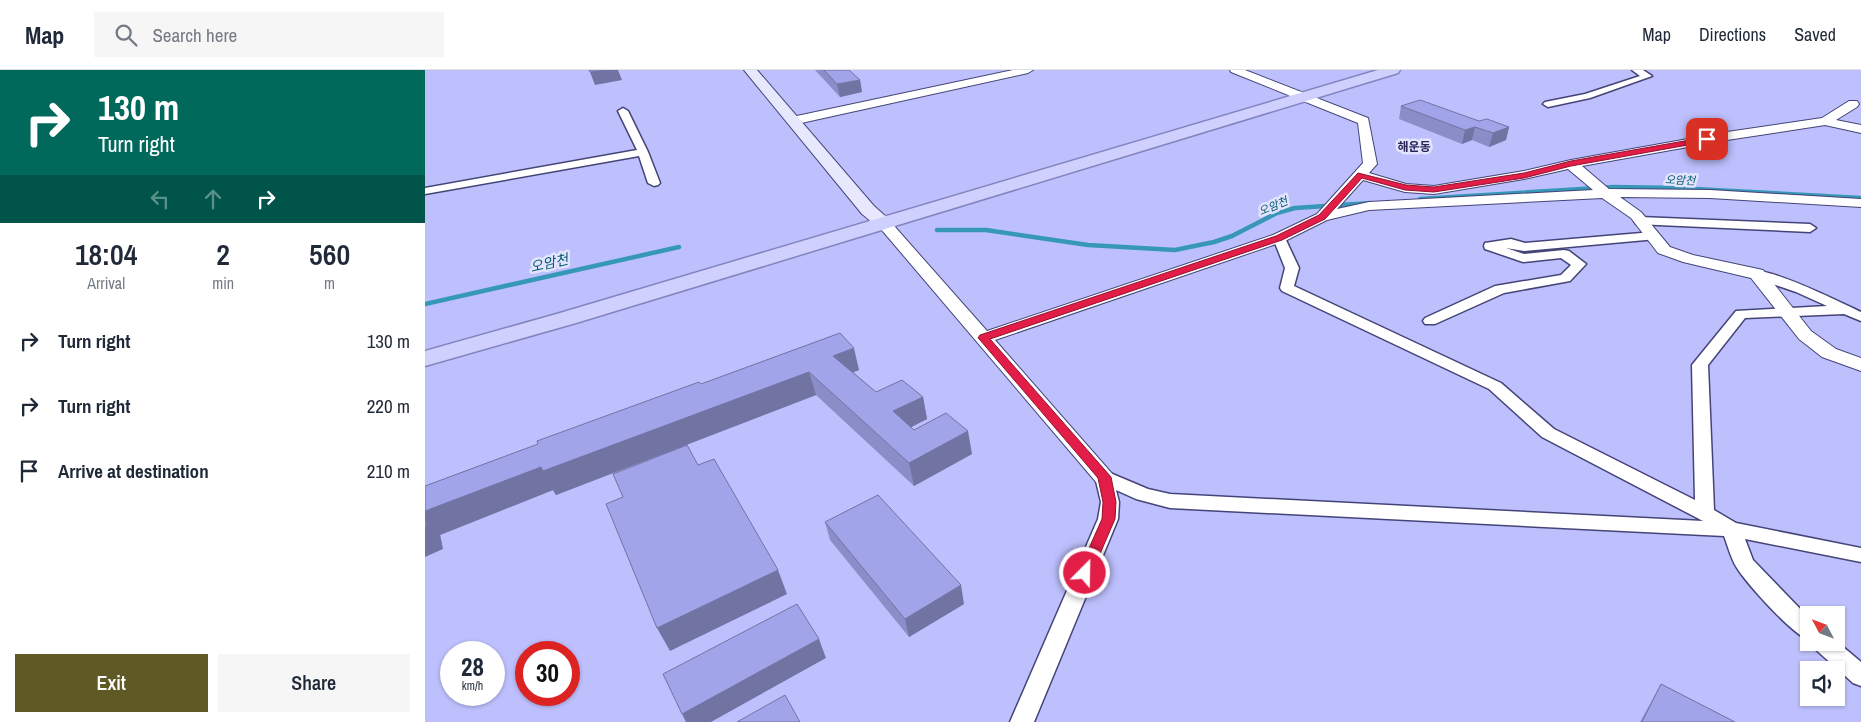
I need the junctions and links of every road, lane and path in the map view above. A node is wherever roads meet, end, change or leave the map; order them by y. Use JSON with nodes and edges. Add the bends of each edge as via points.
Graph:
{"nodes":[{"id":1,"x":750,"y":70,"type":"edge"},
{"id":2,"x":1028,"y":70,"type":"edge"},
{"id":3,"x":1235,"y":70,"type":"edge"},
{"id":4,"x":1393,"y":70,"type":"edge"},
{"id":5,"x":1636,"y":70,"type":"edge"},
{"id":6,"x":1303,"y":97,"type":"junction"},
{"id":7,"x":1547,"y":104,"type":"dead end"},
{"id":8,"x":1853,"y":104,"type":"dead end"},
{"id":9,"x":623,"y":111,"type":"dead end"},
{"id":10,"x":792,"y":121,"type":"junction"},
{"id":11,"x":1825,"y":121,"type":"junction"},
{"id":12,"x":1861,"y":130,"type":"edge"},
{"id":13,"x":643,"y":152,"type":"junction"},
{"id":14,"x":1571,"y":164,"type":"junction"},
{"id":15,"x":1360,"y":175,"type":"junction"},
{"id":16,"x":654,"y":183,"type":"dead end"},
{"id":17,"x":1601,"y":190,"type":"junction"},
{"id":18,"x":425,"y":191,"type":"edge"},
{"id":19,"x":1861,"y":204,"type":"edge"},
{"id":20,"x":1329,"y":209,"type":"junction"},
{"id":21,"x":1640,"y":221,"type":"junction"},
{"id":22,"x":883,"y":222,"type":"junction"},
{"id":23,"x":1810,"y":228,"type":"dead end"},
{"id":24,"x":1653,"y":236,"type":"junction"},
{"id":25,"x":1279,"y":238,"type":"junction"},
{"id":26,"x":1757,"y":274,"type":"junction"},
{"id":27,"x":1846,"y":310,"type":"junction"},
{"id":28,"x":1788,"y":313,"type":"junction"},
{"id":29,"x":1861,"y":317,"type":"edge"},
{"id":30,"x":1430,"y":321,"type":"dead end"},
{"id":31,"x":983,"y":338,"type":"junction"},
{"id":32,"x":425,"y":359,"type":"edge"},
{"id":33,"x":1861,"y":365,"type":"edge"},
{"id":34,"x":1104,"y":477,"type":"junction"},
{"id":35,"x":1705,"y":513,"type":"junction"},
{"id":36,"x":1731,"y":529,"type":"junction"},
{"id":37,"x":1861,"y":556,"type":"edge"},
{"id":38,"x":1800,"y":624,"type":"edge"},
{"id":39,"x":1832,"y":651,"type":"edge"},
{"id":40,"x":1861,"y":676,"type":"edge"},
{"id":41,"x":1022,"y":722,"type":"edge"}],
"edges":[{"from":1,"to":10,"type":"main road"},
{"from":2,"to":10,"type":"street"},
{"from":3,"to":6,"type":"street"},
{"from":4,"to":6,"type":"main road"},
{"from":5,"to":7,"type":"street","via":[[1648,76],[1587,96]]},
{"from":6,"to":15,"type":"street","via":[[1363,121],[1370,164]]},
{"from":6,"to":22,"type":"main road"},
{"from":8,"to":11,"type":"street"},
{"from":9,"to":13,"type":"street"},
{"from":10,"to":22,"type":"main road","via":[[868,210]]},
{"from":11,"to":12,"type":"street"},
{"from":11,"to":14,"type":"street"},
{"from":13,"to":16,"type":"street"},
{"from":13,"to":18,"type":"street"},
{"from":14,"to":15,"type":"street","via":[[1434,190],[1405,188]]},
{"from":14,"to":17,"type":"street"},
{"from":15,"to":20,"type":"street"},
{"from":17,"to":19,"type":"street"},
{"from":17,"to":20,"type":"street"},
{"from":17,"to":21,"type":"street"},
{"from":20,"to":25,"type":"street"},
{"from":21,"to":23,"type":"street"},
{"from":21,"to":24,"type":"street"},
{"from":22,"to":31,"type":"street"},
{"from":22,"to":32,"type":"main road"},
{"from":24,"to":26,"type":"street","via":[[1664,250]]},
{"from":24,"to":30,"type":"street","via":[[1490,246],[1523,258],[1564,254],[1579,264],[1565,278],[1500,289]]},
{"from":25,"to":31,"type":"street"},
{"from":25,"to":35,"type":"street","via":[[1292,268],[1287,288],[1495,386],[1548,433]]},
{"from":26,"to":27,"type":"street","via":[[1801,289]]},
{"from":26,"to":28,"type":"street"},
{"from":27,"to":28,"type":"street"},
{"from":27,"to":29,"type":"street"},
{"from":28,"to":33,"type":"street","via":[[1805,335],[1829,353]]},
{"from":28,"to":35,"type":"street","via":[[1741,314],[1700,365]]},
{"from":31,"to":34,"type":"street"},
{"from":34,"to":36,"type":"street","via":[[1143,494],[1170,501]]},
{"from":34,"to":41,"type":"street","via":[[1110,502],[1108,519]]},
{"from":35,"to":36,"type":"street"},
{"from":36,"to":37,"type":"street"},
{"from":36,"to":38,"type":"street","via":[[1745,564]]},
{"from":39,"to":40,"type":"street"}]}
